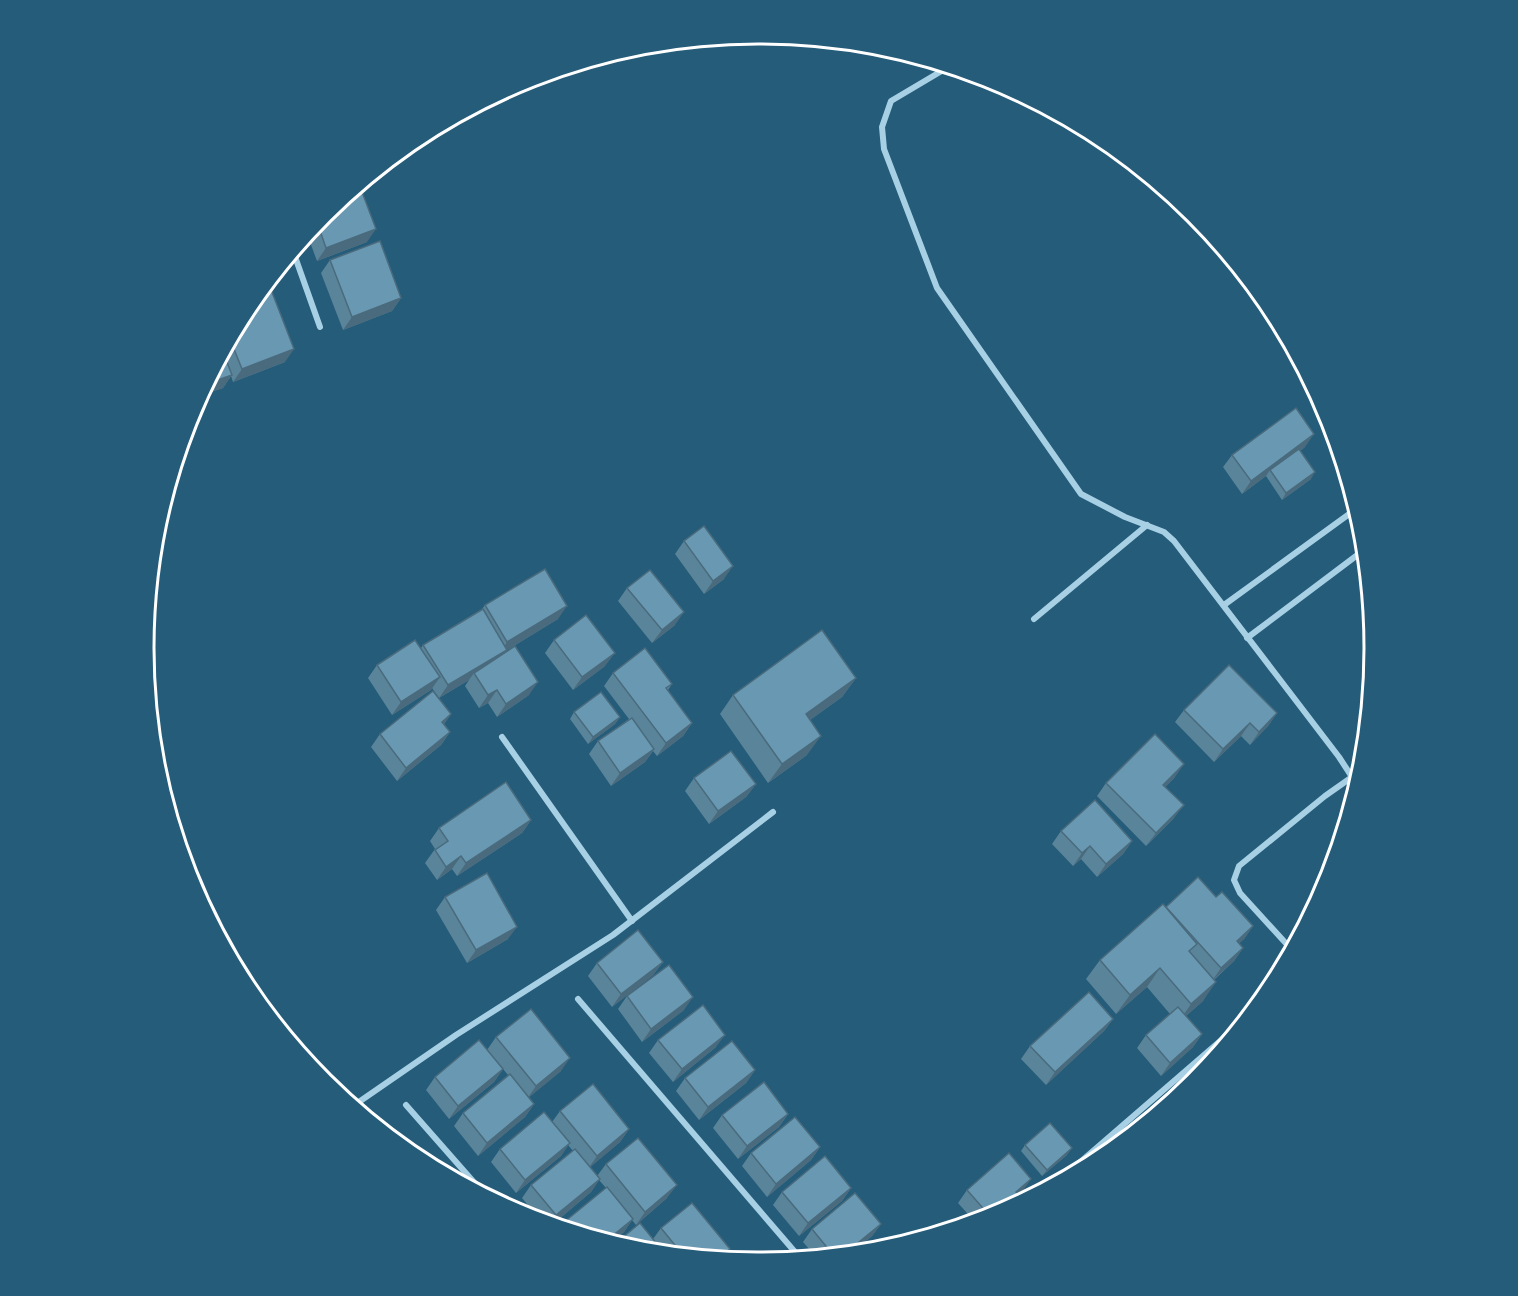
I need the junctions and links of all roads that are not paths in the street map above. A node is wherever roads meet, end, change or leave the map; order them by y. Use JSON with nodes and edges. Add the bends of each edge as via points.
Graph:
{"nodes":[{"id":1,"x":940,"y":72,"type":"edge"},
{"id":2,"x":296,"y":260,"type":"edge"},
{"id":3,"x":320,"y":327,"type":"dead end"},
{"id":4,"x":1348,"y":515,"type":"edge"},
{"id":5,"x":1147,"y":525,"type":"junction"},
{"id":6,"x":1356,"y":556,"type":"edge"},
{"id":7,"x":1224,"y":605,"type":"junction"},
{"id":8,"x":1034,"y":619,"type":"dead end"},
{"id":9,"x":1246,"y":638,"type":"junction"},
{"id":10,"x":502,"y":737,"type":"dead end"},
{"id":11,"x":1350,"y":774,"type":"edge"},
{"id":12,"x":1349,"y":779,"type":"edge"},
{"id":13,"x":773,"y":812,"type":"dead end"},
{"id":14,"x":632,"y":921,"type":"junction"},
{"id":15,"x":1286,"y":944,"type":"edge"},
{"id":16,"x":578,"y":999,"type":"dead end"},
{"id":17,"x":1210,"y":1050,"type":"edge"},
{"id":18,"x":360,"y":1102,"type":"edge"},
{"id":19,"x":406,"y":1105,"type":"dead end"},
{"id":20,"x":1091,"y":1153,"type":"edge"},
{"id":21,"x":471,"y":1179,"type":"edge"},
{"id":22,"x":794,"y":1251,"type":"edge"}],
"edges":[{"from":1,"to":5,"type":"street","via":[[891,101],[882,127],[884,149],[937,288],[1081,494]]},
{"from":2,"to":3,"type":"street"},
{"from":4,"to":7,"type":"street"},
{"from":5,"to":7,"type":"street","via":[[1174,541]]},
{"from":5,"to":8,"type":"street"},
{"from":6,"to":9,"type":"street"},
{"from":7,"to":9,"type":"street"},
{"from":9,"to":11,"type":"street"},
{"from":10,"to":14,"type":"street"},
{"from":12,"to":15,"type":"street","via":[[1239,866],[1234,880],[1240,893]]},
{"from":13,"to":14,"type":"street"},
{"from":14,"to":18,"type":"street"},
{"from":16,"to":22,"type":"street"},
{"from":17,"to":20,"type":"street"},
{"from":19,"to":21,"type":"street"}]}
